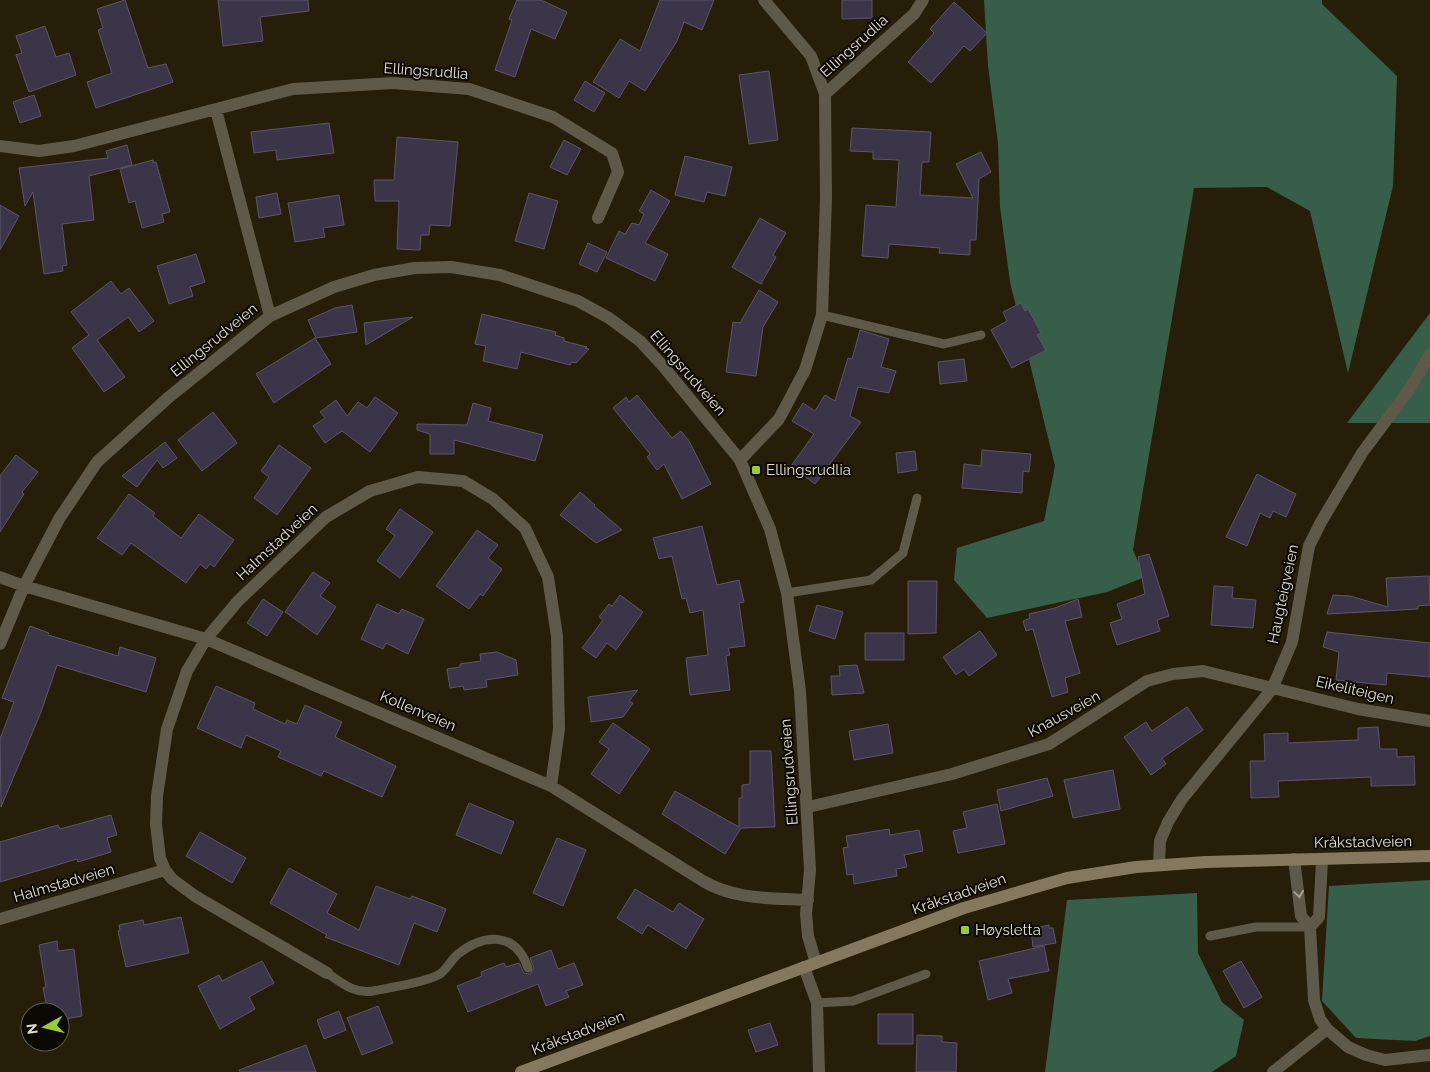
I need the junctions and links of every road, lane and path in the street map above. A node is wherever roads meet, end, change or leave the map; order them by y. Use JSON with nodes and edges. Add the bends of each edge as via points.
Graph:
{"nodes":[{"id":1,"x":764,"y":0,"type":"edge"},
{"id":2,"x":923,"y":0,"type":"edge"},
{"id":3,"x":825,"y":94,"type":"junction"},
{"id":4,"x":216,"y":110,"type":"junction"},
{"id":5,"x":0,"y":146,"type":"edge"},
{"id":6,"x":598,"y":218,"type":"dead end"},
{"id":7,"x":822,"y":315,"type":"junction"},
{"id":8,"x":270,"y":316,"type":"junction"},
{"id":9,"x":980,"y":335,"type":"dead end"},
{"id":10,"x":1430,"y":354,"type":"edge"},
{"id":11,"x":740,"y":460,"type":"junction"},
{"id":12,"x":917,"y":498,"type":"dead end"},
{"id":13,"x":0,"y":577,"type":"edge"},
{"id":14,"x":24,"y":586,"type":"junction"},
{"id":15,"x":787,"y":593,"type":"junction"},
{"id":16,"x":206,"y":639,"type":"junction"},
{"id":17,"x":0,"y":644,"type":"edge"},
{"id":18,"x":1272,"y":689,"type":"junction"},
{"id":19,"x":1430,"y":721,"type":"edge"},
{"id":20,"x":551,"y":786,"type":"junction"},
{"id":21,"x":808,"y":807,"type":"junction"},
{"id":22,"x":1430,"y":856,"type":"edge"},
{"id":23,"x":1294,"y":859,"type":"junction"},
{"id":24,"x":1322,"y":860,"type":"junction"},
{"id":25,"x":1159,"y":865,"type":"junction"},
{"id":26,"x":165,"y":870,"type":"junction"},
{"id":27,"x":808,"y":900,"type":"junction"},
{"id":28,"x":0,"y":919,"type":"edge"},
{"id":29,"x":1310,"y":927,"type":"junction"},
{"id":30,"x":1210,"y":936,"type":"dead end"},
{"id":31,"x":810,"y":965,"type":"junction"},
{"id":32,"x":528,"y":968,"type":"dead end"},
{"id":33,"x":327,"y":973,"type":"joint"},
{"id":34,"x":926,"y":974,"type":"dead end"},
{"id":35,"x":817,"y":1003,"type":"junction"},
{"id":36,"x":1327,"y":1030,"type":"junction"},
{"id":37,"x":1430,"y":1055,"type":"edge"},
{"id":38,"x":521,"y":1072,"type":"edge"},
{"id":39,"x":819,"y":1072,"type":"edge"},
{"id":40,"x":1273,"y":1072,"type":"edge"}],
"edges":[{"from":1,"to":3,"type":"street","name":"Ellingsrudlia","via":[[811,56]]},
{"from":2,"to":3,"type":"street","name":"Ellingsrudlia","via":[[914,14]]},
{"from":3,"to":7,"type":"street","name":"Ellingsrudlia"},
{"from":4,"to":5,"type":"street","name":"Ellingsrudlia","via":[[74,146],[39,151]]},
{"from":4,"to":6,"type":"street","name":"Ellingsrudlia","via":[[293,89],[393,83],[469,89],[553,117],[612,153],[618,172]]},
{"from":4,"to":8,"type":"street"},
{"from":7,"to":9,"type":"lane","via":[[944,344]]},
{"from":7,"to":11,"type":"street","name":"Ellingsrudlia","via":[[804,370],[779,419]]},
{"from":8,"to":11,"type":"street","name":"Ellingsrudveien","via":[[334,287],[374,275],[414,268],[450,267],[500,275],[578,301],[609,318],[640,341]]},
{"from":8,"to":14,"type":"street","name":"Ellingsrudveien","via":[[96,462],[59,520]]},
{"from":10,"to":18,"type":"street","name":"Haugteigveien","via":[[1409,390],[1362,453],[1309,546],[1292,642]]},
{"from":11,"to":15,"type":"street","name":"Ellingsrudveien","via":[[770,529]]},
{"from":12,"to":15,"type":"lane","via":[[903,553],[871,580]]},
{"from":13,"to":14,"type":"street","name":"Kollenveien"},
{"from":14,"to":16,"type":"street","name":"Kollenveien"},
{"from":14,"to":17,"type":"street","name":"Ellingsrudveien"},
{"from":15,"to":21,"type":"street","name":"Ellingsrudveien","via":[[800,691]]},
{"from":16,"to":20,"type":"street","name":"Kollenveien"},
{"from":16,"to":20,"type":"street","name":"Halmstadveien","via":[[245,594],[326,517],[370,491],[418,477],[463,481],[493,499],[525,528],[548,577],[557,636],[558,729]]},
{"from":16,"to":26,"type":"street","name":"Halmstadveien","via":[[187,671],[167,729],[156,824],[160,858]]},
{"from":18,"to":19,"type":"street","name":"Eikeliteigen","via":[[1358,709]]},
{"from":18,"to":21,"type":"street","name":"Knausveien","via":[[1203,671],[1173,674],[1147,681],[1040,748],[952,774]]},
{"from":18,"to":25,"type":"street","name":"Haugteigveien","via":[[1182,799],[1160,841]]},
{"from":20,"to":27,"type":"street","name":"Kollenveien","via":[[714,888],[740,896]]},
{"from":21,"to":27,"type":"street","name":"Ellingsrudveien"},
{"from":22,"to":24,"type":"main road","name":"Kråkstadveien"},
{"from":23,"to":24,"type":"main road","name":"Kråkstadveien"},
{"from":23,"to":25,"type":"main road","name":"Kråkstadveien"},
{"from":23,"to":29,"type":"street","one_way":true,"via":[[1302,916]]},
{"from":24,"to":29,"type":"street","via":[[1319,917]]},
{"from":25,"to":31,"type":"main road","name":"Kråkstadveien","via":[[1093,873],[1023,890],[964,908]]},
{"from":26,"to":28,"type":"street","name":"Halmstadveien"},
{"from":26,"to":33,"type":"street","name":"Halmstadveien","via":[[195,896]]},
{"from":27,"to":31,"type":"street","name":"Ellingsrudveien","via":[[806,925]]},
{"from":29,"to":30,"type":"lane","via":[[1256,927]]},
{"from":29,"to":36,"type":"street","via":[[1314,1000]]},
{"from":31,"to":35,"type":"street"},
{"from":31,"to":38,"type":"main road","name":"Kråkstadveien"},
{"from":32,"to":33,"type":"lane","via":[[524,956],[514,945],[488,940],[464,950],[435,976],[382,990],[358,992]]},
{"from":34,"to":35,"type":"lane","via":[[853,1001]]},
{"from":35,"to":39,"type":"street"},
{"from":36,"to":37,"type":"street","via":[[1366,1056],[1385,1060]]},
{"from":36,"to":40,"type":"street"}]}
